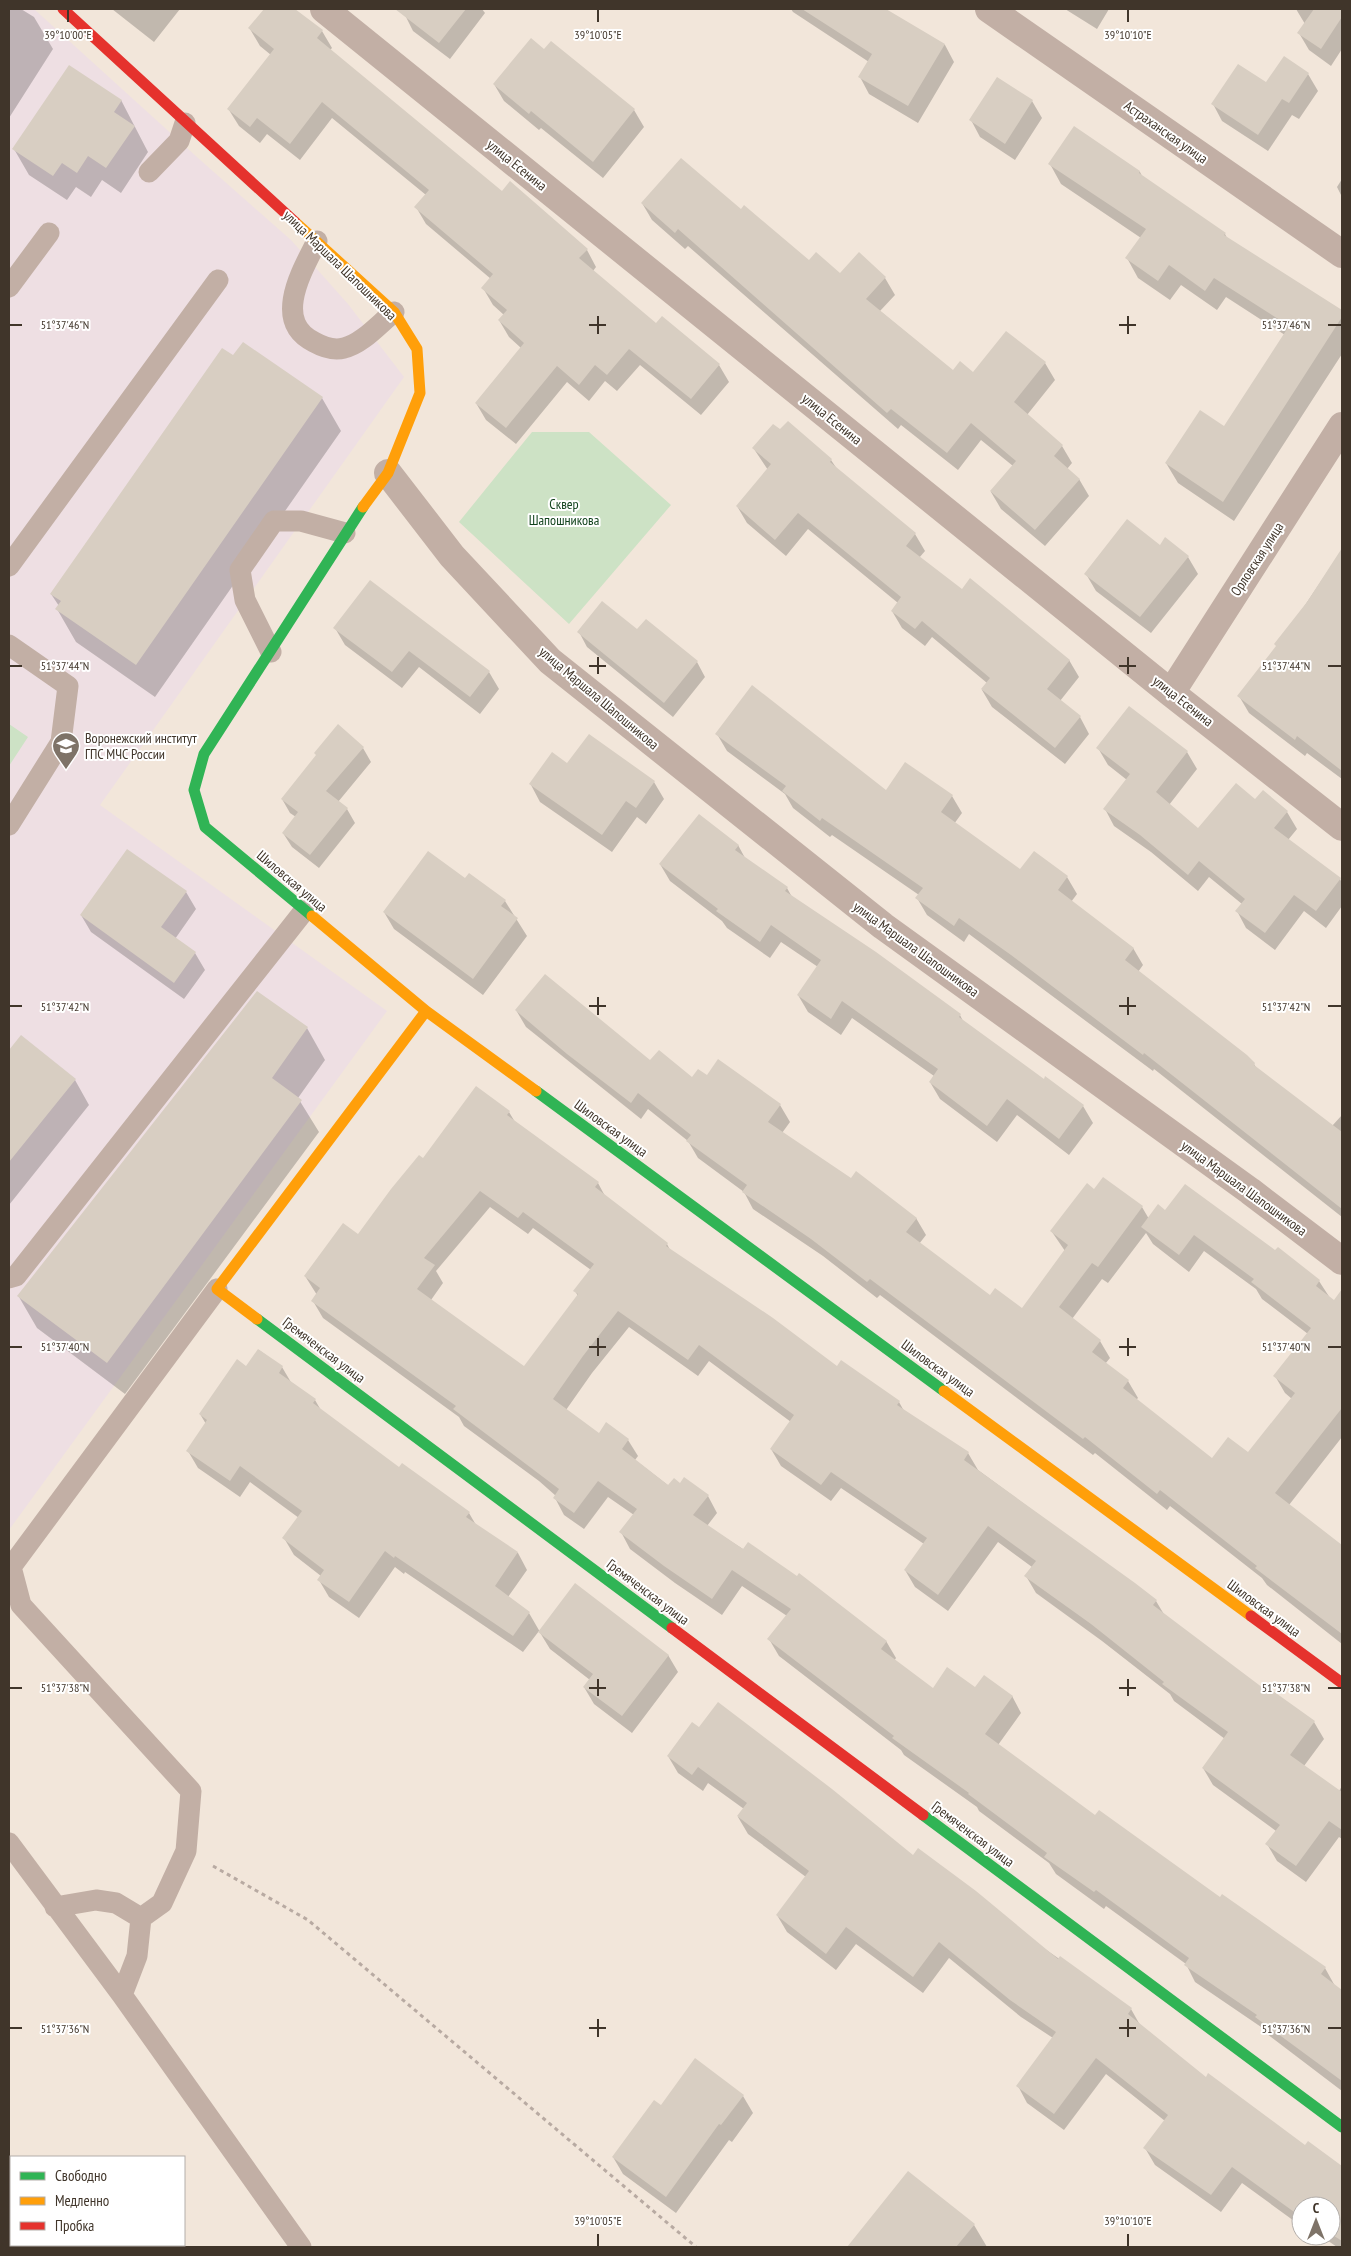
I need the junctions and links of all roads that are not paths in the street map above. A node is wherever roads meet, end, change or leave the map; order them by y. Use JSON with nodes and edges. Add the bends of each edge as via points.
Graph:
{"nodes":[{"id":1,"x":63,"y":9,"type":"edge"},
{"id":2,"x":324,"y":9,"type":"edge"},
{"id":3,"x":989,"y":9,"type":"edge"},
{"id":4,"x":185,"y":123,"type":"junction"},
{"id":5,"x":149,"y":172,"type":"dead end"},
{"id":6,"x":49,"y":233,"type":"dead end"},
{"id":7,"x":317,"y":241,"type":"junction"},
{"id":8,"x":1342,"y":254,"type":"edge"},
{"id":9,"x":218,"y":280,"type":"dead end"},
{"id":10,"x":9,"y":287,"type":"edge"},
{"id":11,"x":394,"y":312,"type":"junction"},
{"id":12,"x":1342,"y":426,"type":"edge"},
{"id":13,"x":388,"y":473,"type":"junction"},
{"id":14,"x":345,"y":533,"type":"junction"},
{"id":15,"x":9,"y":566,"type":"edge"},
{"id":16,"x":9,"y":645,"type":"edge"},
{"id":17,"x":271,"y":652,"type":"junction"},
{"id":18,"x":1171,"y":692,"type":"junction"},
{"id":19,"x":9,"y":825,"type":"edge"},
{"id":20,"x":1342,"y":826,"type":"edge"},
{"id":21,"x":304,"y":911,"type":"junction"},
{"id":22,"x":426,"y":1011,"type":"junction"},
{"id":23,"x":1342,"y":1261,"type":"edge"},
{"id":24,"x":9,"y":1278,"type":"edge"},
{"id":25,"x":217,"y":1289,"type":"junction"},
{"id":26,"x":1342,"y":1683,"type":"edge"},
{"id":27,"x":9,"y":1842,"type":"edge"},
{"id":28,"x":55,"y":1906,"type":"junction"},
{"id":29,"x":141,"y":1918,"type":"junction"},
{"id":30,"x":122,"y":1995,"type":"junction"},
{"id":31,"x":1342,"y":2127,"type":"edge"},
{"id":32,"x":301,"y":2247,"type":"edge"}],
"edges":[{"from":1,"to":4,"type":"street","name":"улица Маршала Шапошникова"},
{"from":2,"to":18,"type":"street","name":"улица Есенина"},
{"from":3,"to":8,"type":"street","name":"Астраханская улица"},
{"from":4,"to":5,"type":"lane","via":[[179,141]]},
{"from":4,"to":7,"type":"street","name":"улица Маршала Шапошникова"},
{"from":6,"to":10,"type":"lane"},
{"from":7,"to":11,"type":"street","name":"улица Маршала Шапошникова"},
{"from":7,"to":11,"type":"lane","via":[[296,284],[292,304],[295,325],[307,339],[327,348],[344,348]]},
{"from":9,"to":15,"type":"lane"},
{"from":11,"to":13,"type":"street","name":"улица Маршала Шапошникова","via":[[417,349],[420,393]]},
{"from":12,"to":18,"type":"street","name":"Орловская улица"},
{"from":13,"to":14,"type":"street","name":"Шиловская улица"},
{"from":13,"to":23,"type":"street","name":"улица Маршала Шапошникова","via":[[452,556],[550,661],[882,926]]},
{"from":14,"to":17,"type":"street","name":"Шиловская улица"},
{"from":14,"to":17,"type":"lane","via":[[301,521],[274,521],[240,570],[245,600]]},
{"from":16,"to":19,"type":"lane","via":[[68,686],[61,742]]},
{"from":17,"to":21,"type":"street","name":"Шиловская улица","via":[[204,754],[194,790],[205,827]]},
{"from":18,"to":20,"type":"street","name":"улица Есенина"},
{"from":21,"to":22,"type":"street","name":"Шиловская улица"},
{"from":21,"to":24,"type":"lane","via":[[16,1276]]},
{"from":22,"to":25,"type":"street"},
{"from":22,"to":26,"type":"street","name":"Шиловская улица"},
{"from":25,"to":29,"type":"lane","via":[[10,1567],[21,1606],[191,1791],[186,1851],[162,1904]]},
{"from":25,"to":31,"type":"street","name":"Гремяченская улица"},
{"from":27,"to":28,"type":"lane"},
{"from":28,"to":29,"type":"lane","via":[[96,1900],[116,1904]]},
{"from":28,"to":30,"type":"lane"},
{"from":29,"to":30,"type":"lane","via":[[137,1956]]},
{"from":30,"to":32,"type":"lane"}]}
